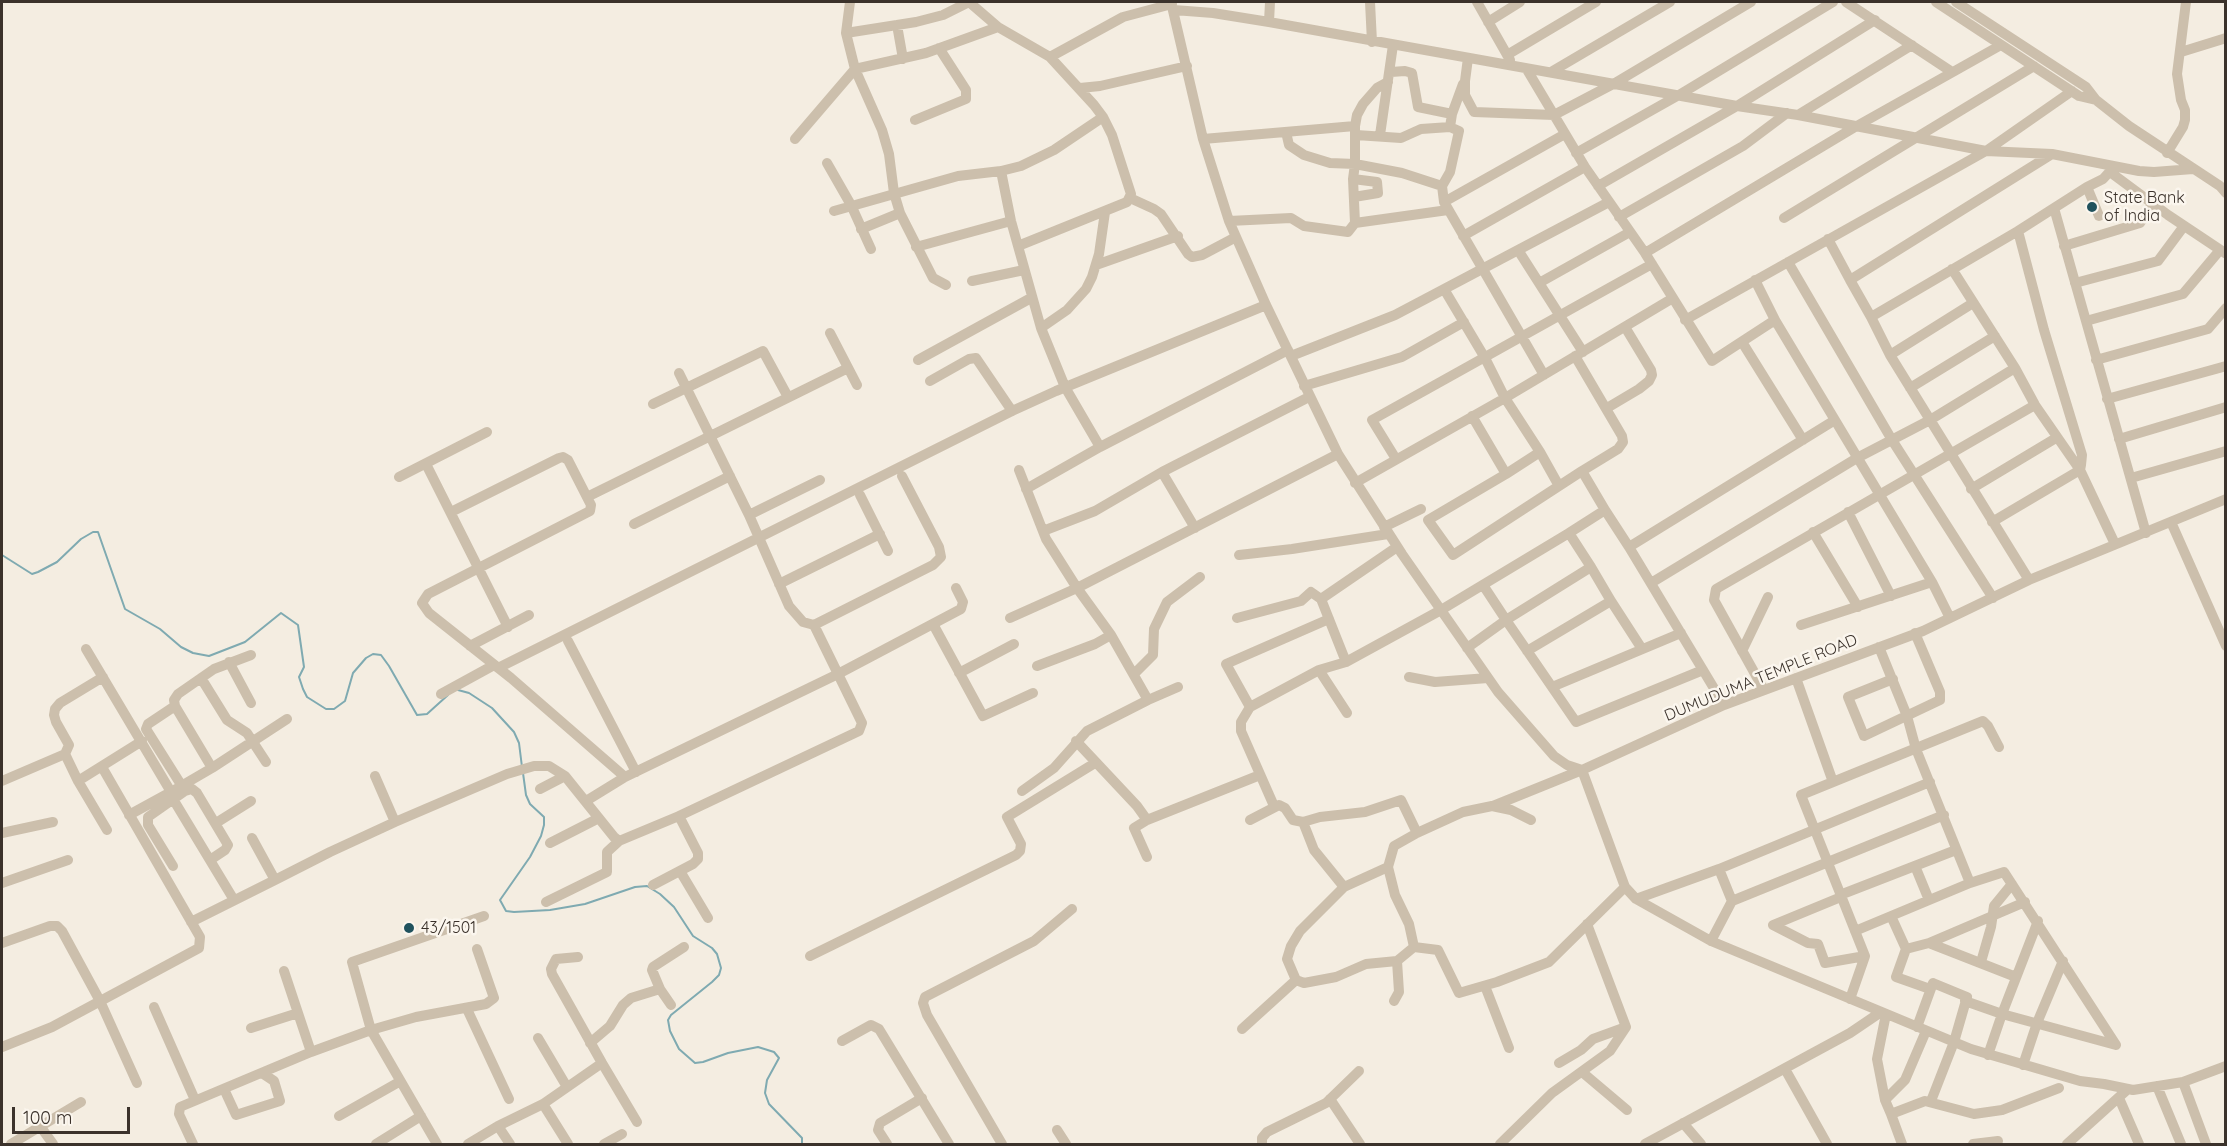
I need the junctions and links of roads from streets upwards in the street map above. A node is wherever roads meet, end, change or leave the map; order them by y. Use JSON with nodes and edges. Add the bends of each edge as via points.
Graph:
{"nodes":[{"id":1,"x":850,"y":2,"type":"edge"},
{"id":2,"x":969,"y":2,"type":"edge"},
{"id":3,"x":1269,"y":2,"type":"edge"},
{"id":4,"x":1370,"y":2,"type":"edge"},
{"id":5,"x":1477,"y":2,"type":"edge"},
{"id":6,"x":1520,"y":2,"type":"edge"},
{"id":7,"x":1596,"y":2,"type":"edge"},
{"id":8,"x":1670,"y":2,"type":"edge"},
{"id":9,"x":1751,"y":2,"type":"edge"},
{"id":10,"x":1833,"y":2,"type":"edge"},
{"id":11,"x":1846,"y":2,"type":"edge"},
{"id":12,"x":1936,"y":2,"type":"edge"},
{"id":13,"x":1956,"y":2,"type":"edge"},
{"id":14,"x":2186,"y":2,"type":"edge"},
{"id":15,"x":1172,"y":5,"type":"edge"},
{"id":16,"x":1875,"y":20,"type":"junction"},
{"id":17,"x":1269,"y":22,"type":"junction"},
{"id":18,"x":1488,"y":22,"type":"junction"},
{"id":19,"x":897,"y":25,"type":"junction"},
{"id":20,"x":998,"y":27,"type":"junction"},
{"id":21,"x":846,"y":33,"type":"junction"},
{"id":22,"x":2226,"y":38,"type":"edge"},
{"id":23,"x":1372,"y":42,"type":"junction"},
{"id":24,"x":1393,"y":45,"type":"junction"},
{"id":25,"x":1912,"y":45,"type":"junction"},
{"id":26,"x":2001,"y":45,"type":"junction"},
{"id":27,"x":939,"y":48,"type":"junction"},
{"id":28,"x":2181,"y":52,"type":"junction"},
{"id":29,"x":1507,"y":55,"type":"junction"},
{"id":30,"x":1050,"y":57,"type":"junction"},
{"id":31,"x":1467,"y":58,"type":"junction"},
{"id":32,"x":903,"y":59,"type":"junction"},
{"id":33,"x":1187,"y":66,"type":"junction"},
{"id":34,"x":1513,"y":66,"type":"junction"},
{"id":35,"x":2034,"y":66,"type":"junction"},
{"id":36,"x":1526,"y":68,"type":"junction"},
{"id":37,"x":855,"y":69,"type":"junction"},
{"id":38,"x":1551,"y":72,"type":"junction"},
{"id":39,"x":1952,"y":72,"type":"junction"},
{"id":40,"x":1389,"y":77,"type":"junction"},
{"id":41,"x":1465,"y":81,"type":"junction"},
{"id":42,"x":1615,"y":83,"type":"junction"},
{"id":43,"x":1080,"y":88,"type":"junction"},
{"id":44,"x":2072,"y":91,"type":"junction"},
{"id":45,"x":1678,"y":95,"type":"junction"},
{"id":46,"x":2096,"y":100,"type":"junction"},
{"id":47,"x":1737,"y":106,"type":"junction"},
{"id":48,"x":1452,"y":114,"type":"junction"},
{"id":49,"x":1793,"y":114,"type":"junction"},
{"id":50,"x":1554,"y":115,"type":"junction"},
{"id":51,"x":1103,"y":117,"type":"junction"},
{"id":52,"x":915,"y":120,"type":"dead end"},
{"id":53,"x":1450,"y":127,"type":"junction"},
{"id":54,"x":1855,"y":127,"type":"junction"},
{"id":55,"x":1355,"y":130,"type":"junction"},
{"id":56,"x":1286,"y":132,"type":"junction"},
{"id":57,"x":1565,"y":134,"type":"junction"},
{"id":58,"x":1380,"y":135,"type":"junction"},
{"id":59,"x":1917,"y":138,"type":"junction"},
{"id":60,"x":795,"y":139,"type":"dead end"},
{"id":61,"x":1203,"y":139,"type":"junction"},
{"id":62,"x":1986,"y":151,"type":"junction"},
{"id":63,"x":1576,"y":153,"type":"junction"},
{"id":64,"x":2167,"y":153,"type":"junction"},
{"id":65,"x":2052,"y":154,"type":"junction"},
{"id":66,"x":827,"y":163,"type":"dead end"},
{"id":67,"x":1355,"y":164,"type":"junction"},
{"id":68,"x":1585,"y":167,"type":"junction"},
{"id":69,"x":2193,"y":169,"type":"junction"},
{"id":70,"x":2112,"y":170,"type":"junction"},
{"id":71,"x":1000,"y":171,"type":"junction"},
{"id":72,"x":1353,"y":179,"type":"junction"},
{"id":73,"x":1442,"y":186,"type":"junction"},
{"id":74,"x":1598,"y":186,"type":"junction"},
{"id":75,"x":2087,"y":187,"type":"junction"},
{"id":76,"x":2224,"y":189,"type":"edge"},
{"id":77,"x":894,"y":193,"type":"junction"},
{"id":78,"x":1354,"y":197,"type":"junction"},
{"id":79,"x":1130,"y":198,"type":"junction"},
{"id":80,"x":1609,"y":201,"type":"junction"},
{"id":81,"x":2153,"y":203,"type":"junction"},
{"id":82,"x":851,"y":205,"type":"junction"},
{"id":83,"x":1446,"y":206,"type":"junction"},
{"id":84,"x":2054,"y":208,"type":"junction"},
{"id":85,"x":834,"y":211,"type":"dead end"},
{"id":86,"x":1105,"y":212,"type":"junction"},
{"id":87,"x":900,"y":213,"type":"junction"},
{"id":88,"x":2099,"y":216,"type":"dead end"},
{"id":89,"x":1619,"y":217,"type":"junction"},
{"id":90,"x":1784,"y":218,"type":"dead end"},
{"id":91,"x":1011,"y":221,"type":"junction"},
{"id":92,"x":1229,"y":221,"type":"junction"},
{"id":93,"x":1355,"y":223,"type":"junction"},
{"id":94,"x":2184,"y":226,"type":"junction"},
{"id":95,"x":861,"y":229,"type":"junction"},
{"id":96,"x":2018,"y":231,"type":"junction"},
{"id":97,"x":1630,"y":232,"type":"junction"},
{"id":98,"x":1178,"y":236,"type":"junction"},
{"id":99,"x":1463,"y":236,"type":"junction"},
{"id":100,"x":1236,"y":237,"type":"junction"},
{"id":101,"x":1828,"y":239,"type":"junction"},
{"id":102,"x":1018,"y":246,"type":"junction"},
{"id":103,"x":2064,"y":246,"type":"junction"},
{"id":104,"x":916,"y":247,"type":"junction"},
{"id":105,"x":871,"y":249,"type":"dead end"},
{"id":106,"x":1518,"y":250,"type":"junction"},
{"id":107,"x":2223,"y":252,"type":"edge"},
{"id":108,"x":1645,"y":253,"type":"junction"},
{"id":109,"x":1788,"y":262,"type":"junction"},
{"id":110,"x":1652,"y":264,"type":"junction"},
{"id":111,"x":1096,"y":265,"type":"junction"},
{"id":112,"x":1952,"y":269,"type":"junction"},
{"id":113,"x":1024,"y":270,"type":"junction"},
{"id":114,"x":1482,"y":270,"type":"junction"},
{"id":115,"x":1755,"y":280,"type":"junction"},
{"id":116,"x":1850,"y":280,"type":"junction"},
{"id":117,"x":972,"y":281,"type":"dead end"},
{"id":118,"x":1539,"y":283,"type":"junction"},
{"id":119,"x":2075,"y":283,"type":"junction"},
{"id":120,"x":946,"y":285,"type":"dead end"},
{"id":121,"x":1444,"y":289,"type":"junction"},
{"id":122,"x":1031,"y":298,"type":"junction"},
{"id":123,"x":1673,"y":298,"type":"junction"},
{"id":124,"x":1973,"y":303,"type":"junction"},
{"id":125,"x":1266,"y":305,"type":"junction"},
{"id":126,"x":2226,"y":308,"type":"edge"},
{"id":127,"x":1559,"y":315,"type":"junction"},
{"id":128,"x":1871,"y":317,"type":"junction"},
{"id":129,"x":1685,"y":320,"type":"junction"},
{"id":130,"x":1775,"y":320,"type":"junction"},
{"id":131,"x":2086,"y":321,"type":"junction"},
{"id":132,"x":1464,"y":322,"type":"junction"},
{"id":133,"x":1625,"y":327,"type":"junction"},
{"id":134,"x":1041,"y":328,"type":"junction"},
{"id":135,"x":830,"y":333,"type":"dead end"},
{"id":136,"x":1995,"y":336,"type":"junction"},
{"id":137,"x":1521,"y":338,"type":"junction"},
{"id":138,"x":1742,"y":342,"type":"junction"},
{"id":139,"x":1289,"y":353,"type":"junction"},
{"id":140,"x":1579,"y":354,"type":"junction"},
{"id":141,"x":1890,"y":355,"type":"junction"},
{"id":142,"x":1485,"y":358,"type":"junction"},
{"id":143,"x":918,"y":360,"type":"dead end"},
{"id":144,"x":2096,"y":360,"type":"junction"},
{"id":145,"x":2226,"y":366,"type":"edge"},
{"id":146,"x":848,"y":368,"type":"junction"},
{"id":147,"x":2015,"y":369,"type":"junction"},
{"id":148,"x":679,"y":373,"type":"dead end"},
{"id":149,"x":1544,"y":375,"type":"junction"},
{"id":150,"x":930,"y":381,"type":"dead end"},
{"id":151,"x":857,"y":385,"type":"dead end"},
{"id":152,"x":1304,"y":386,"type":"junction"},
{"id":153,"x":1065,"y":387,"type":"junction"},
{"id":154,"x":687,"y":388,"type":"junction"},
{"id":155,"x":1910,"y":388,"type":"junction"},
{"id":156,"x":788,"y":397,"type":"junction"},
{"id":157,"x":1309,"y":397,"type":"junction"},
{"id":158,"x":1505,"y":398,"type":"junction"},
{"id":159,"x":2108,"y":399,"type":"junction"},
{"id":160,"x":653,"y":404,"type":"dead end"},
{"id":161,"x":2035,"y":405,"type":"junction"},
{"id":162,"x":2226,"y":407,"type":"edge"},
{"id":163,"x":1607,"y":408,"type":"junction"},
{"id":164,"x":1012,"y":411,"type":"junction"},
{"id":165,"x":1472,"y":416,"type":"junction"},
{"id":166,"x":1835,"y":420,"type":"junction"},
{"id":167,"x":1930,"y":420,"type":"junction"},
{"id":168,"x":487,"y":432,"type":"dead end"},
{"id":169,"x":710,"y":436,"type":"junction"},
{"id":170,"x":2056,"y":438,"type":"junction"},
{"id":171,"x":2119,"y":439,"type":"junction"},
{"id":172,"x":1803,"y":440,"type":"junction"},
{"id":173,"x":1892,"y":441,"type":"junction"},
{"id":174,"x":1100,"y":447,"type":"junction"},
{"id":175,"x":2226,"y":451,"type":"edge"},
{"id":176,"x":1540,"y":452,"type":"junction"},
{"id":177,"x":1338,"y":454,"type":"junction"},
{"id":178,"x":1950,"y":455,"type":"junction"},
{"id":179,"x":1857,"y":458,"type":"junction"},
{"id":180,"x":1396,"y":459,"type":"junction"},
{"id":181,"x":426,"y":464,"type":"junction"},
{"id":182,"x":1019,"y":470,"type":"dead end"},
{"id":183,"x":2080,"y":470,"type":"junction"},
{"id":184,"x":1582,"y":471,"type":"junction"},
{"id":185,"x":1162,"y":472,"type":"junction"},
{"id":186,"x":1506,"y":474,"type":"junction"},
{"id":187,"x":1915,"y":474,"type":"junction"},
{"id":188,"x":730,"y":476,"type":"junction"},
{"id":189,"x":902,"y":476,"type":"dead end"},
{"id":190,"x":399,"y":477,"type":"dead end"},
{"id":191,"x":2131,"y":478,"type":"junction"},
{"id":192,"x":820,"y":480,"type":"dead end"},
{"id":193,"x":1355,"y":483,"type":"junction"},
{"id":194,"x":1559,"y":486,"type":"junction"},
{"id":195,"x":1026,"y":489,"type":"junction"},
{"id":196,"x":1971,"y":489,"type":"junction"},
{"id":197,"x":1879,"y":494,"type":"junction"},
{"id":198,"x":860,"y":495,"type":"dead end"},
{"id":199,"x":587,"y":497,"type":"junction"},
{"id":200,"x":2226,"y":499,"type":"edge"},
{"id":201,"x":1421,"y":509,"type":"dead end"},
{"id":202,"x":1605,"y":510,"type":"junction"},
{"id":203,"x":451,"y":512,"type":"junction"},
{"id":204,"x":1848,"y":512,"type":"junction"},
{"id":205,"x":749,"y":515,"type":"junction"},
{"id":206,"x":1992,"y":522,"type":"junction"},
{"id":207,"x":2171,"y":522,"type":"junction"},
{"id":208,"x":634,"y":524,"type":"dead end"},
{"id":209,"x":1195,"y":528,"type":"junction"},
{"id":210,"x":1386,"y":530,"type":"junction"},
{"id":211,"x":1043,"y":531,"type":"junction"},
{"id":212,"x":1813,"y":532,"type":"junction"},
{"id":213,"x":1569,"y":533,"type":"junction"},
{"id":214,"x":2146,"y":533,"type":"junction"},
{"id":215,"x":880,"y":534,"type":"junction"},
{"id":216,"x":759,"y":537,"type":"junction"},
{"id":217,"x":2115,"y":544,"type":"junction"},
{"id":218,"x":1397,"y":547,"type":"junction"},
{"id":219,"x":1629,"y":547,"type":"junction"},
{"id":220,"x":888,"y":551,"type":"dead end"},
{"id":221,"x":1239,"y":555,"type":"dead end"},
{"id":222,"x":479,"y":567,"type":"junction"},
{"id":223,"x":1591,"y":567,"type":"junction"},
{"id":224,"x":1200,"y":577,"type":"dead end"},
{"id":225,"x":2029,"y":580,"type":"junction"},
{"id":226,"x":1932,"y":582,"type":"junction"},
{"id":227,"x":1651,"y":583,"type":"junction"},
{"id":228,"x":779,"y":584,"type":"junction"},
{"id":229,"x":1483,"y":585,"type":"junction"},
{"id":230,"x":956,"y":588,"type":"dead end"},
{"id":231,"x":1077,"y":588,"type":"junction"},
{"id":232,"x":1891,"y":596,"type":"junction"},
{"id":233,"x":1768,"y":597,"type":"dead end"},
{"id":234,"x":1993,"y":598,"type":"junction"},
{"id":235,"x":1322,"y":599,"type":"junction"},
{"id":236,"x":1611,"y":601,"type":"junction"},
{"id":237,"x":1858,"y":607,"type":"junction"},
{"id":238,"x":1441,"y":610,"type":"junction"},
{"id":239,"x":529,"y":615,"type":"dead end"},
{"id":240,"x":1010,"y":618,"type":"dead end"},
{"id":241,"x":1237,"y":618,"type":"dead end"},
{"id":242,"x":1950,"y":618,"type":"junction"},
{"id":243,"x":1329,"y":619,"type":"junction"},
{"id":244,"x":1506,"y":620,"type":"junction"},
{"id":245,"x":814,"y":624,"type":"junction"},
{"id":246,"x":933,"y":624,"type":"junction"},
{"id":247,"x":1801,"y":626,"type":"dead end"},
{"id":248,"x":508,"y":627,"type":"junction"},
{"id":249,"x":1681,"y":633,"type":"junction"},
{"id":250,"x":1916,"y":633,"type":"junction"},
{"id":251,"x":1111,"y":635,"type":"junction"},
{"id":252,"x":568,"y":641,"type":"dead end"},
{"id":253,"x":1014,"y":644,"type":"dead end"},
{"id":254,"x":470,"y":646,"type":"junction"},
{"id":255,"x":2226,"y":646,"type":"edge"},
{"id":256,"x":1879,"y":647,"type":"junction"},
{"id":257,"x":1467,"y":648,"type":"junction"},
{"id":258,"x":86,"y":649,"type":"dead end"},
{"id":259,"x":1642,"y":649,"type":"junction"},
{"id":260,"x":1527,"y":651,"type":"junction"},
{"id":261,"x":1742,"y":651,"type":"junction"},
{"id":262,"x":251,"y":655,"type":"dead end"},
{"id":263,"x":229,"y":662,"type":"junction"},
{"id":264,"x":1346,"y":662,"type":"junction"},
{"id":265,"x":1038,"y":666,"type":"dead end"},
{"id":266,"x":496,"y":667,"type":"junction"},
{"id":267,"x":1319,"y":670,"type":"junction"},
{"id":268,"x":1703,"y":670,"type":"junction"},
{"id":269,"x":959,"y":673,"type":"junction"},
{"id":270,"x":838,"y":674,"type":"junction"},
{"id":271,"x":1134,"y":674,"type":"junction"},
{"id":272,"x":103,"y":677,"type":"junction"},
{"id":273,"x":1409,"y":677,"type":"dead end"},
{"id":274,"x":201,"y":678,"type":"junction"},
{"id":275,"x":1488,"y":678,"type":"junction"},
{"id":276,"x":1796,"y":678,"type":"junction"},
{"id":277,"x":1893,"y":679,"type":"junction"},
{"id":278,"x":1178,"y":687,"type":"dead end"},
{"id":279,"x":1552,"y":687,"type":"junction"},
{"id":280,"x":1764,"y":690,"type":"junction"},
{"id":281,"x":1033,"y":693,"type":"dead end"},
{"id":282,"x":441,"y":694,"type":"dead end"},
{"id":283,"x":1149,"y":700,"type":"junction"},
{"id":284,"x":251,"y":703,"type":"dead end"},
{"id":285,"x":1724,"y":705,"type":"junction"},
{"id":286,"x":175,"y":706,"type":"junction"},
{"id":287,"x":1250,"y":707,"type":"junction"},
{"id":288,"x":1347,"y":712,"type":"dead end"},
{"id":289,"x":1907,"y":716,"type":"junction"},
{"id":290,"x":287,"y":719,"type":"dead end"},
{"id":291,"x":253,"y":740,"type":"junction"},
{"id":292,"x":142,"y":741,"type":"junction"},
{"id":293,"x":1076,"y":741,"type":"junction"},
{"id":294,"x":1999,"y":747,"type":"dead end"},
{"id":295,"x":1916,"y":749,"type":"junction"},
{"id":296,"x":65,"y":754,"type":"junction"},
{"id":297,"x":266,"y":762,"type":"dead end"},
{"id":298,"x":1095,"y":763,"type":"junction"},
{"id":299,"x":102,"y":767,"type":"junction"},
{"id":300,"x":213,"y":768,"type":"junction"},
{"id":301,"x":1582,"y":770,"type":"junction"},
{"id":302,"x":636,"y":772,"type":"junction"},
{"id":303,"x":1260,"y":775,"type":"junction"},
{"id":304,"x":375,"y":776,"type":"dead end"},
{"id":305,"x":565,"y":776,"type":"junction"},
{"id":306,"x":625,"y":777,"type":"junction"},
{"id":307,"x":2,"y":781,"type":"edge"},
{"id":308,"x":78,"y":781,"type":"junction"},
{"id":309,"x":1833,"y":782,"type":"junction"},
{"id":310,"x":1930,"y":782,"type":"junction"},
{"id":311,"x":183,"y":789,"type":"junction"},
{"id":312,"x":540,"y":789,"type":"dead end"},
{"id":313,"x":1022,"y":791,"type":"dead end"},
{"id":314,"x":172,"y":795,"type":"junction"},
{"id":315,"x":251,"y":801,"type":"dead end"},
{"id":316,"x":586,"y":801,"type":"junction"},
{"id":317,"x":1274,"y":806,"type":"junction"},
{"id":318,"x":1491,"y":806,"type":"junction"},
{"id":319,"x":129,"y":815,"type":"junction"},
{"id":320,"x":679,"y":816,"type":"junction"},
{"id":321,"x":1944,"y":816,"type":"junction"},
{"id":322,"x":599,"y":818,"type":"junction"},
{"id":323,"x":1147,"y":820,"type":"junction"},
{"id":324,"x":1250,"y":820,"type":"dead end"},
{"id":325,"x":1531,"y":820,"type":"dead end"},
{"id":326,"x":53,"y":822,"type":"dead end"},
{"id":327,"x":395,"y":822,"type":"junction"},
{"id":328,"x":1303,"y":822,"type":"junction"},
{"id":329,"x":216,"y":823,"type":"junction"},
{"id":330,"x":107,"y":830,"type":"dead end"},
{"id":331,"x":1814,"y":830,"type":"junction"},
{"id":332,"x":2,"y":833,"type":"edge"},
{"id":333,"x":1417,"y":833,"type":"junction"},
{"id":334,"x":252,"y":838,"type":"dead end"},
{"id":335,"x":619,"y":841,"type":"junction"},
{"id":336,"x":550,"y":843,"type":"dead end"},
{"id":337,"x":1956,"y":850,"type":"junction"},
{"id":338,"x":1147,"y":857,"type":"dead end"},
{"id":339,"x":68,"y":860,"type":"dead end"},
{"id":340,"x":210,"y":860,"type":"junction"},
{"id":341,"x":1827,"y":863,"type":"junction"},
{"id":342,"x":173,"y":866,"type":"dead end"},
{"id":343,"x":1915,"y":866,"type":"junction"},
{"id":344,"x":1388,"y":867,"type":"junction"},
{"id":345,"x":1719,"y":869,"type":"junction"},
{"id":346,"x":680,"y":871,"type":"junction"},
{"id":347,"x":275,"y":880,"type":"junction"},
{"id":348,"x":1970,"y":883,"type":"junction"},
{"id":349,"x":2012,"y":884,"type":"junction"},
{"id":350,"x":653,"y":885,"type":"dead end"},
{"id":351,"x":2,"y":886,"type":"edge"},
{"id":352,"x":1344,"y":887,"type":"junction"},
{"id":353,"x":1625,"y":887,"type":"junction"},
{"id":354,"x":1840,"y":896,"type":"junction"},
{"id":355,"x":1636,"y":899,"type":"junction"},
{"id":356,"x":234,"y":900,"type":"junction"},
{"id":357,"x":1929,"y":900,"type":"junction"},
{"id":358,"x":1732,"y":901,"type":"junction"},
{"id":359,"x":2025,"y":902,"type":"junction"},
{"id":360,"x":546,"y":903,"type":"dead end"},
{"id":361,"x":1072,"y":909,"type":"dead end"},
{"id":362,"x":484,"y":916,"type":"dead end"},
{"id":363,"x":1891,"y":916,"type":"junction"},
{"id":364,"x":1993,"y":916,"type":"junction"},
{"id":365,"x":708,"y":918,"type":"dead end"},
{"id":366,"x":2038,"y":921,"type":"junction"},
{"id":367,"x":191,"y":922,"type":"junction"},
{"id":368,"x":1587,"y":924,"type":"junction"},
{"id":369,"x":1855,"y":931,"type":"junction"},
{"id":370,"x":1711,"y":941,"type":"junction"},
{"id":371,"x":2,"y":943,"type":"edge"},
{"id":372,"x":1929,"y":943,"type":"junction"},
{"id":373,"x":684,"y":947,"type":"dead end"},
{"id":374,"x":1414,"y":947,"type":"junction"},
{"id":375,"x":477,"y":949,"type":"dead end"},
{"id":376,"x":1906,"y":949,"type":"junction"},
{"id":377,"x":810,"y":956,"type":"dead end"},
{"id":378,"x":1865,"y":956,"type":"junction"},
{"id":379,"x":578,"y":957,"type":"dead end"},
{"id":380,"x":1398,"y":961,"type":"junction"},
{"id":381,"x":2063,"y":961,"type":"junction"},
{"id":382,"x":1981,"y":962,"type":"junction"},
{"id":383,"x":284,"y":971,"type":"dead end"},
{"id":384,"x":2016,"y":976,"type":"junction"},
{"id":385,"x":1296,"y":980,"type":"junction"},
{"id":386,"x":1485,"y":986,"type":"junction"},
{"id":387,"x":660,"y":988,"type":"junction"},
{"id":388,"x":1930,"y":988,"type":"junction"},
{"id":389,"x":1850,"y":999,"type":"junction"},
{"id":390,"x":100,"y":1001,"type":"junction"},
{"id":391,"x":1394,"y":1001,"type":"dead end"},
{"id":392,"x":1965,"y":1001,"type":"junction"},
{"id":393,"x":671,"y":1005,"type":"dead end"},
{"id":394,"x":154,"y":1007,"type":"dead end"},
{"id":395,"x":467,"y":1009,"type":"junction"},
{"id":396,"x":298,"y":1013,"type":"junction"},
{"id":397,"x":1883,"y":1013,"type":"junction"},
{"id":398,"x":2002,"y":1014,"type":"junction"},
{"id":399,"x":2037,"y":1023,"type":"junction"},
{"id":400,"x":1626,"y":1027,"type":"junction"},
{"id":401,"x":251,"y":1028,"type":"dead end"},
{"id":402,"x":1242,"y":1029,"type":"dead end"},
{"id":403,"x":1921,"y":1029,"type":"junction"},
{"id":404,"x":370,"y":1030,"type":"junction"},
{"id":405,"x":538,"y":1038,"type":"dead end"},
{"id":406,"x":842,"y":1041,"type":"dead end"},
{"id":407,"x":1954,"y":1042,"type":"junction"},
{"id":408,"x":590,"y":1043,"type":"junction"},
{"id":409,"x":2,"y":1047,"type":"edge"},
{"id":410,"x":1509,"y":1048,"type":"dead end"},
{"id":411,"x":311,"y":1052,"type":"junction"},
{"id":412,"x":1988,"y":1055,"type":"junction"},
{"id":413,"x":602,"y":1063,"type":"junction"},
{"id":414,"x":1559,"y":1063,"type":"dead end"},
{"id":415,"x":2023,"y":1065,"type":"junction"},
{"id":416,"x":2226,"y":1066,"type":"edge"},
{"id":417,"x":1785,"y":1069,"type":"junction"},
{"id":418,"x":1359,"y":1071,"type":"dead end"},
{"id":419,"x":1582,"y":1072,"type":"junction"},
{"id":420,"x":262,"y":1073,"type":"junction"},
{"id":421,"x":399,"y":1082,"type":"junction"},
{"id":422,"x":2183,"y":1082,"type":"junction"},
{"id":423,"x":137,"y":1083,"type":"dead end"},
{"id":424,"x":2157,"y":1086,"type":"junction"},
{"id":425,"x":567,"y":1087,"type":"junction"},
{"id":426,"x":2059,"y":1088,"type":"dead end"},
{"id":427,"x":224,"y":1089,"type":"junction"},
{"id":428,"x":2128,"y":1089,"type":"junction"},
{"id":429,"x":509,"y":1098,"type":"dead end"},
{"id":430,"x":922,"y":1098,"type":"junction"},
{"id":431,"x":2119,"y":1098,"type":"junction"},
{"id":432,"x":1330,"y":1099,"type":"junction"},
{"id":433,"x":195,"y":1100,"type":"junction"},
{"id":434,"x":1885,"y":1100,"type":"junction"},
{"id":435,"x":1931,"y":1101,"type":"junction"},
{"id":436,"x":81,"y":1102,"type":"dead end"},
{"id":437,"x":543,"y":1104,"type":"junction"},
{"id":438,"x":1627,"y":1110,"type":"dead end"},
{"id":439,"x":1891,"y":1114,"type":"junction"},
{"id":440,"x":339,"y":1116,"type":"dead end"},
{"id":441,"x":421,"y":1116,"type":"junction"},
{"id":442,"x":638,"y":1122,"type":"dead end"},
{"id":443,"x":1683,"y":1123,"type":"junction"},
{"id":444,"x":40,"y":1126,"type":"junction"},
{"id":445,"x":498,"y":1126,"type":"junction"},
{"id":446,"x":1057,"y":1130,"type":"dead end"},
{"id":447,"x":622,"y":1134,"type":"dead end"},
{"id":448,"x":1998,"y":1141,"type":"dead end"},
{"id":449,"x":11,"y":1144,"type":"edge"},
{"id":450,"x":53,"y":1144,"type":"edge"},
{"id":451,"x":193,"y":1144,"type":"edge"},
{"id":452,"x":376,"y":1144,"type":"edge"},
{"id":453,"x":437,"y":1144,"type":"edge"},
{"id":454,"x":468,"y":1144,"type":"edge"},
{"id":455,"x":510,"y":1144,"type":"edge"},
{"id":456,"x":568,"y":1144,"type":"edge"},
{"id":457,"x":604,"y":1144,"type":"edge"},
{"id":458,"x":887,"y":1144,"type":"edge"},
{"id":459,"x":949,"y":1144,"type":"edge"},
{"id":460,"x":1002,"y":1144,"type":"edge"},
{"id":461,"x":1065,"y":1144,"type":"edge"},
{"id":462,"x":1262,"y":1144,"type":"edge"},
{"id":463,"x":1360,"y":1144,"type":"edge"},
{"id":464,"x":1500,"y":1144,"type":"edge"},
{"id":465,"x":1645,"y":1144,"type":"edge"},
{"id":466,"x":1701,"y":1144,"type":"edge"},
{"id":467,"x":1827,"y":1144,"type":"edge"},
{"id":468,"x":1902,"y":1144,"type":"edge"},
{"id":469,"x":1973,"y":1144,"type":"edge"},
{"id":470,"x":2067,"y":1144,"type":"edge"},
{"id":471,"x":2139,"y":1144,"type":"edge"},
{"id":472,"x":2181,"y":1144,"type":"edge"},
{"id":473,"x":2206,"y":1144,"type":"edge"}],
"edges":[{"from":1,"to":21,"type":"street"},
{"from":2,"to":19,"type":"street","via":[[943,15]]},
{"from":2,"to":20,"type":"street"},
{"from":3,"to":17,"type":"street"},
{"from":4,"to":23,"type":"street"},
{"from":5,"to":18,"type":"street"},
{"from":6,"to":18,"type":"street"},
{"from":7,"to":29,"type":"street"},
{"from":8,"to":38,"type":"street"},
{"from":9,"to":42,"type":"street"},
{"from":10,"to":45,"type":"street"},
{"from":11,"to":16,"type":"street"},
{"from":12,"to":26,"type":"street"},
{"from":13,"to":46,"type":"street","via":[[2086,87]]},
{"from":14,"to":28,"type":"street"},
{"from":15,"to":17,"type":"street"},
{"from":15,"to":30,"type":"street","via":[[1123,17]]},
{"from":15,"to":33,"type":"street"},
{"from":16,"to":25,"type":"street"},
{"from":16,"to":47,"type":"street"},
{"from":17,"to":23,"type":"street"},
{"from":18,"to":29,"type":"street"},
{"from":19,"to":21,"type":"street"},
{"from":19,"to":32,"type":"street"},
{"from":20,"to":27,"type":"street"},
{"from":20,"to":30,"type":"street"},
{"from":21,"to":37,"type":"street"},
{"from":22,"to":28,"type":"street"},
{"from":23,"to":24,"type":"street"},
{"from":24,"to":31,"type":"street"},
{"from":24,"to":40,"type":"street"},
{"from":25,"to":39,"type":"street"},
{"from":25,"to":49,"type":"street"},
{"from":26,"to":35,"type":"street"},
{"from":26,"to":39,"type":"street"},
{"from":27,"to":32,"type":"street"},
{"from":27,"to":52,"type":"street","via":[[966,90],[966,99]]},
{"from":28,"to":64,"type":"street","via":[[2177,74],[2185,120]]},
{"from":29,"to":34,"type":"street"},
{"from":30,"to":43,"type":"street"},
{"from":31,"to":34,"type":"street"},
{"from":31,"to":41,"type":"street"},
{"from":32,"to":37,"type":"street"},
{"from":33,"to":43,"type":"street"},
{"from":33,"to":61,"type":"street"},
{"from":34,"to":36,"type":"street"},
{"from":35,"to":44,"type":"street"},
{"from":35,"to":59,"type":"street"},
{"from":36,"to":38,"type":"street"},
{"from":36,"to":50,"type":"street"},
{"from":37,"to":60,"type":"street"},
{"from":37,"to":77,"type":"street","via":[[882,130]]},
{"from":38,"to":42,"type":"street"},
{"from":39,"to":54,"type":"street"},
{"from":40,"to":48,"type":"street","via":[[1405,71],[1412,73],[1418,107]]},
{"from":40,"to":55,"type":"street","via":[[1363,104]]},
{"from":40,"to":58,"type":"street"},
{"from":41,"to":48,"type":"street"},
{"from":41,"to":50,"type":"street","via":[[1474,112]]},
{"from":42,"to":45,"type":"street"},
{"from":42,"to":50,"type":"street"},
{"from":43,"to":51,"type":"street"},
{"from":44,"to":46,"type":"street"},
{"from":44,"to":62,"type":"street"},
{"from":45,"to":47,"type":"street"},
{"from":45,"to":63,"type":"street"},
{"from":46,"to":64,"type":"street"},
{"from":47,"to":49,"type":"street"},
{"from":47,"to":74,"type":"street"},
{"from":48,"to":53,"type":"street"},
{"from":49,"to":54,"type":"street"},
{"from":49,"to":89,"type":"street"},
{"from":50,"to":57,"type":"street"},
{"from":51,"to":71,"type":"street","via":[[1037,160]]},
{"from":51,"to":79,"type":"street","via":[[1117,148]]},
{"from":53,"to":58,"type":"street","via":[[1420,129],[1401,138]]},
{"from":53,"to":73,"type":"street","via":[[1459,131],[1450,172]]},
{"from":54,"to":59,"type":"street"},
{"from":54,"to":108,"type":"street"},
{"from":55,"to":56,"type":"street"},
{"from":55,"to":58,"type":"street"},
{"from":55,"to":67,"type":"street"},
{"from":56,"to":61,"type":"street"},
{"from":56,"to":67,"type":"street","via":[[1290,145],[1304,155],[1330,163]]},
{"from":57,"to":63,"type":"street"},
{"from":57,"to":83,"type":"street"},
{"from":59,"to":62,"type":"street"},
{"from":59,"to":90,"type":"street"},
{"from":61,"to":92,"type":"street"},
{"from":62,"to":65,"type":"street"},
{"from":62,"to":101,"type":"street"},
{"from":63,"to":68,"type":"street"},
{"from":64,"to":69,"type":"street"},
{"from":65,"to":70,"type":"street"},
{"from":65,"to":116,"type":"street"},
{"from":66,"to":82,"type":"street"},
{"from":67,"to":72,"type":"street"},
{"from":67,"to":73,"type":"street"},
{"from":68,"to":74,"type":"street"},
{"from":68,"to":99,"type":"street"},
{"from":69,"to":70,"type":"street"},
{"from":69,"to":76,"type":"street"},
{"from":70,"to":75,"type":"street"},
{"from":70,"to":81,"type":"street"},
{"from":71,"to":77,"type":"street","via":[[958,176]]},
{"from":71,"to":91,"type":"street"},
{"from":72,"to":78,"type":"street"},
{"from":72,"to":78,"type":"street","via":[[1377,182],[1378,193]]},
{"from":73,"to":83,"type":"street"},
{"from":74,"to":80,"type":"street"},
{"from":75,"to":84,"type":"street"},
{"from":75,"to":88,"type":"street"},
{"from":77,"to":82,"type":"street"},
{"from":77,"to":87,"type":"street"},
{"from":78,"to":93,"type":"street"},
{"from":79,"to":86,"type":"street"},
{"from":79,"to":98,"type":"street","via":[[1154,209]]},
{"from":80,"to":89,"type":"street"},
{"from":80,"to":106,"type":"street"},
{"from":81,"to":94,"type":"street"},
{"from":81,"to":103,"type":"street","via":[[2140,223]]},
{"from":82,"to":85,"type":"street"},
{"from":82,"to":95,"type":"street"},
{"from":83,"to":93,"type":"street"},
{"from":83,"to":99,"type":"street"},
{"from":84,"to":96,"type":"street"},
{"from":84,"to":103,"type":"street"},
{"from":86,"to":102,"type":"street"},
{"from":86,"to":111,"type":"street"},
{"from":87,"to":95,"type":"street"},
{"from":87,"to":104,"type":"street"},
{"from":89,"to":97,"type":"street"},
{"from":91,"to":102,"type":"street"},
{"from":91,"to":104,"type":"street"},
{"from":92,"to":93,"type":"street","via":[[1291,218],[1305,226],[1348,232]]},
{"from":92,"to":100,"type":"street"},
{"from":94,"to":107,"type":"street"},
{"from":94,"to":119,"type":"street","via":[[2158,261]]},
{"from":95,"to":105,"type":"street"},
{"from":96,"to":112,"type":"street"},
{"from":96,"to":183,"type":"street","via":[[2082,454]]},
{"from":97,"to":108,"type":"street"},
{"from":97,"to":118,"type":"street"},
{"from":98,"to":100,"type":"street","via":[[1192,257]]},
{"from":98,"to":111,"type":"street"},
{"from":99,"to":114,"type":"street"},
{"from":100,"to":125,"type":"street"},
{"from":101,"to":109,"type":"street"},
{"from":101,"to":116,"type":"street"},
{"from":102,"to":113,"type":"street"},
{"from":103,"to":119,"type":"street"},
{"from":104,"to":120,"type":"street","via":[[933,278]]},
{"from":106,"to":114,"type":"street"},
{"from":106,"to":118,"type":"street"},
{"from":107,"to":131,"type":"street","via":[[2183,294]]},
{"from":108,"to":110,"type":"street"},
{"from":109,"to":115,"type":"street"},
{"from":109,"to":173,"type":"street"},
{"from":110,"to":123,"type":"street"},
{"from":110,"to":127,"type":"street"},
{"from":111,"to":134,"type":"street","via":[[1078,299]]},
{"from":112,"to":124,"type":"street"},
{"from":112,"to":128,"type":"street"},
{"from":113,"to":117,"type":"street"},
{"from":113,"to":122,"type":"street"},
{"from":114,"to":121,"type":"street"},
{"from":114,"to":137,"type":"street"},
{"from":115,"to":129,"type":"street"},
{"from":115,"to":130,"type":"street"},
{"from":116,"to":128,"type":"street"},
{"from":118,"to":127,"type":"street"},
{"from":119,"to":131,"type":"street"},
{"from":121,"to":132,"type":"street"},
{"from":121,"to":139,"type":"street","via":[[1395,315]]},
{"from":122,"to":134,"type":"street"},
{"from":122,"to":143,"type":"street"},
{"from":123,"to":129,"type":"street"},
{"from":123,"to":133,"type":"street"},
{"from":124,"to":136,"type":"street"},
{"from":124,"to":141,"type":"street"},
{"from":125,"to":139,"type":"street"},
{"from":125,"to":153,"type":"street"},
{"from":126,"to":144,"type":"street","via":[[2208,329]]},
{"from":127,"to":137,"type":"street"},
{"from":127,"to":140,"type":"street"},
{"from":128,"to":141,"type":"street"},
{"from":129,"to":138,"type":"street","via":[[1712,361]]},
{"from":130,"to":138,"type":"street"},
{"from":130,"to":166,"type":"street"},
{"from":131,"to":144,"type":"street"},
{"from":132,"to":142,"type":"street"},
{"from":132,"to":152,"type":"street","via":[[1402,357]]},
{"from":133,"to":140,"type":"street"},
{"from":133,"to":163,"type":"street","via":[[1652,375],[1639,389]]},
{"from":134,"to":153,"type":"street"},
{"from":135,"to":146,"type":"street"},
{"from":136,"to":147,"type":"street"},
{"from":136,"to":155,"type":"street"},
{"from":137,"to":142,"type":"street"},
{"from":137,"to":149,"type":"street"},
{"from":138,"to":172,"type":"street"},
{"from":139,"to":152,"type":"street"},
{"from":139,"to":174,"type":"street"},
{"from":140,"to":149,"type":"street"},
{"from":140,"to":163,"type":"street"},
{"from":141,"to":155,"type":"street"},
{"from":142,"to":158,"type":"street"},
{"from":142,"to":180,"type":"street","via":[[1372,420]]},
{"from":144,"to":159,"type":"street"},
{"from":145,"to":159,"type":"street"},
{"from":146,"to":151,"type":"street"},
{"from":146,"to":156,"type":"street"},
{"from":147,"to":161,"type":"street"},
{"from":147,"to":167,"type":"street"},
{"from":148,"to":154,"type":"street"},
{"from":149,"to":158,"type":"street"},
{"from":150,"to":164,"type":"street","via":[[969,358],[976,358]]},
{"from":152,"to":157,"type":"street"},
{"from":153,"to":164,"type":"street"},
{"from":153,"to":174,"type":"street"},
{"from":154,"to":156,"type":"street","via":[[763,351]]},
{"from":154,"to":160,"type":"street"},
{"from":154,"to":169,"type":"street"},
{"from":155,"to":167,"type":"street"},
{"from":156,"to":169,"type":"street"},
{"from":157,"to":177,"type":"street"},
{"from":157,"to":185,"type":"street"},
{"from":158,"to":165,"type":"street"},
{"from":158,"to":176,"type":"street"},
{"from":159,"to":171,"type":"street"},
{"from":161,"to":170,"type":"street"},
{"from":161,"to":178,"type":"street"},
{"from":162,"to":171,"type":"street"},
{"from":163,"to":184,"type":"street","via":[[1623,442]]},
{"from":164,"to":216,"type":"street"},
{"from":165,"to":180,"type":"street"},
{"from":165,"to":186,"type":"street"},
{"from":166,"to":172,"type":"street"},
{"from":166,"to":179,"type":"street"},
{"from":167,"to":173,"type":"street"},
{"from":167,"to":178,"type":"street"},
{"from":168,"to":181,"type":"street"},
{"from":169,"to":188,"type":"street"},
{"from":169,"to":199,"type":"street"},
{"from":170,"to":183,"type":"street"},
{"from":170,"to":196,"type":"street"},
{"from":171,"to":191,"type":"street"},
{"from":172,"to":219,"type":"street"},
{"from":173,"to":179,"type":"street"},
{"from":173,"to":187,"type":"street"},
{"from":174,"to":195,"type":"street"},
{"from":175,"to":191,"type":"street"},
{"from":176,"to":186,"type":"street"},
{"from":176,"to":194,"type":"street"},
{"from":177,"to":193,"type":"street"},
{"from":177,"to":209,"type":"street"},
{"from":178,"to":187,"type":"street"},
{"from":178,"to":196,"type":"street"},
{"from":179,"to":197,"type":"street"},
{"from":179,"to":227,"type":"street"},
{"from":180,"to":193,"type":"street"},
{"from":181,"to":190,"type":"street"},
{"from":181,"to":203,"type":"street"},
{"from":182,"to":195,"type":"street"},
{"from":183,"to":206,"type":"street"},
{"from":183,"to":217,"type":"street"},
{"from":184,"to":194,"type":"street"},
{"from":184,"to":202,"type":"street"},
{"from":185,"to":209,"type":"street"},
{"from":185,"to":211,"type":"street","via":[[1095,511]]},
{"from":186,"to":194,"type":"street","via":[[1428,520],[1454,555]]},
{"from":187,"to":197,"type":"street"},
{"from":187,"to":234,"type":"street"},
{"from":188,"to":205,"type":"street"},
{"from":188,"to":208,"type":"street"},
{"from":189,"to":245,"type":"street","via":[[942,557]]},
{"from":191,"to":214,"type":"street"},
{"from":192,"to":205,"type":"street"},
{"from":193,"to":210,"type":"street"},
{"from":195,"to":211,"type":"street"},
{"from":196,"to":206,"type":"street"},
{"from":197,"to":204,"type":"street"},
{"from":197,"to":226,"type":"street"},
{"from":198,"to":215,"type":"street"},
{"from":199,"to":203,"type":"street","via":[[563,457]]},
{"from":199,"to":222,"type":"street","via":[[591,508],[587,513]]},
{"from":200,"to":207,"type":"street","name":"DUMUDUMA TEMPLE ROAD"},
{"from":201,"to":210,"type":"street"},
{"from":202,"to":213,"type":"street"},
{"from":202,"to":219,"type":"street"},
{"from":203,"to":222,"type":"street"},
{"from":204,"to":212,"type":"street"},
{"from":204,"to":232,"type":"street"},
{"from":205,"to":216,"type":"street"},
{"from":206,"to":225,"type":"street"},
{"from":207,"to":214,"type":"street","name":"DUMUDUMA TEMPLE ROAD"},
{"from":207,"to":255,"type":"street"},
{"from":209,"to":231,"type":"street"},
{"from":210,"to":218,"type":"street"},
{"from":210,"to":221,"type":"street"},
{"from":211,"to":231,"type":"street"},
{"from":212,"to":237,"type":"street"},
{"from":212,"to":261,"type":"street","via":[[1726,582],[1714,593],[1714,600]]},
{"from":213,"to":223,"type":"street"},
{"from":213,"to":229,"type":"street"},
{"from":214,"to":217,"type":"street","name":"DUMUDUMA TEMPLE ROAD"},
{"from":215,"to":220,"type":"street"},
{"from":215,"to":228,"type":"street"},
{"from":216,"to":228,"type":"street"},
{"from":216,"to":266,"type":"street"},
{"from":217,"to":225,"type":"street","name":"DUMUDUMA TEMPLE ROAD"},
{"from":218,"to":235,"type":"street"},
{"from":218,"to":238,"type":"street"},
{"from":219,"to":227,"type":"street"},
{"from":222,"to":248,"type":"street"},
{"from":222,"to":254,"type":"street","via":[[428,594],[422,603],[426,611]]},
{"from":223,"to":236,"type":"street"},
{"from":223,"to":244,"type":"street"},
{"from":224,"to":271,"type":"street","via":[[1167,602],[1154,628],[1153,655]]},
{"from":225,"to":234,"type":"street","name":"DUMUDUMA TEMPLE ROAD"},
{"from":226,"to":232,"type":"street"},
{"from":226,"to":242,"type":"street"},
{"from":227,"to":249,"type":"street"},
{"from":228,"to":245,"type":"street","via":[[799,618]]},
{"from":229,"to":238,"type":"street"},
{"from":229,"to":244,"type":"street"},
{"from":230,"to":246,"type":"street","via":[[963,606]]},
{"from":231,"to":240,"type":"street"},
{"from":231,"to":251,"type":"street"},
{"from":232,"to":237,"type":"street"},
{"from":233,"to":261,"type":"street"},
{"from":234,"to":242,"type":"street","name":"DUMUDUMA TEMPLE ROAD"},
{"from":235,"to":241,"type":"street","via":[[1311,592],[1301,601]]},
{"from":235,"to":243,"type":"street"},
{"from":236,"to":259,"type":"street"},
{"from":236,"to":260,"type":"street"},
{"from":237,"to":247,"type":"street"},
{"from":238,"to":257,"type":"street"},
{"from":238,"to":264,"type":"street"},
{"from":239,"to":248,"type":"street"},
{"from":242,"to":250,"type":"street","name":"DUMUDUMA TEMPLE ROAD"},
{"from":243,"to":264,"type":"street"},
{"from":243,"to":287,"type":"street","via":[[1226,664]]},
{"from":244,"to":257,"type":"street"},
{"from":244,"to":260,"type":"street"},
{"from":245,"to":270,"type":"street"},
{"from":246,"to":269,"type":"street"},
{"from":246,"to":270,"type":"street"},
{"from":248,"to":254,"type":"street"},
{"from":249,"to":259,"type":"street"},
{"from":249,"to":268,"type":"street"},
{"from":250,"to":256,"type":"street","name":"DUMUDUMA TEMPLE ROAD"},
{"from":250,"to":289,"type":"street","via":[[1941,697]]},
{"from":251,"to":265,"type":"street"},
{"from":251,"to":271,"type":"street"},
{"from":252,"to":302,"type":"street"},
{"from":253,"to":269,"type":"street"},
{"from":254,"to":266,"type":"street"},
{"from":256,"to":276,"type":"street","name":"DUMUDUMA TEMPLE ROAD"},
{"from":256,"to":277,"type":"street"},
{"from":257,"to":275,"type":"street"},
{"from":258,"to":272,"type":"street"},
{"from":259,"to":279,"type":"street"},
{"from":260,"to":279,"type":"street"},
{"from":261,"to":280,"type":"street"},
{"from":262,"to":263,"type":"street"},
{"from":263,"to":274,"type":"street"},
{"from":263,"to":284,"type":"street"},
{"from":264,"to":267,"type":"street"},
{"from":266,"to":282,"type":"street"},
{"from":266,"to":306,"type":"street"},
{"from":267,"to":287,"type":"street"},
{"from":267,"to":288,"type":"street"},
{"from":268,"to":279,"type":"street","via":[[1576,722]]},
{"from":268,"to":285,"type":"street"},
{"from":269,"to":281,"type":"street","via":[[984,717]]},
{"from":270,"to":302,"type":"street"},
{"from":270,"to":320,"type":"street","via":[[862,723],[859,731]]},
{"from":271,"to":283,"type":"street"},
{"from":272,"to":292,"type":"street"},
{"from":272,"to":296,"type":"street","via":[[55,709],[56,722],[69,745]]},
{"from":273,"to":275,"type":"street","via":[[1435,682]]},
{"from":274,"to":286,"type":"street","via":[[178,694]]},
{"from":274,"to":291,"type":"street","via":[[227,720]]},
{"from":275,"to":301,"type":"street","via":[[1554,756]]},
{"from":276,"to":280,"type":"street","name":"DUMUDUMA TEMPLE ROAD"},
{"from":276,"to":309,"type":"street"},
{"from":277,"to":289,"type":"street"},
{"from":277,"to":289,"type":"street","via":[[1848,697],[1864,736]]},
{"from":278,"to":283,"type":"street"},
{"from":280,"to":285,"type":"street","name":"DUMUDUMA TEMPLE ROAD"},
{"from":283,"to":293,"type":"street","via":[[1087,731]]},
{"from":285,"to":301,"type":"street","name":"DUMUDUMA TEMPLE ROAD"},
{"from":286,"to":300,"type":"street"},
{"from":286,"to":311,"type":"street","via":[[146,729]]},
{"from":287,"to":303,"type":"street","via":[[1241,722],[1241,731]]},
{"from":289,"to":295,"type":"street"},
{"from":290,"to":291,"type":"street"},
{"from":291,"to":297,"type":"street"},
{"from":291,"to":300,"type":"street"},
{"from":292,"to":299,"type":"street"},
{"from":292,"to":314,"type":"street"},
{"from":293,"to":298,"type":"street"},
{"from":293,"to":313,"type":"street","via":[[1054,768]]},
{"from":294,"to":295,"type":"street","via":[[1983,721]]},
{"from":295,"to":309,"type":"street"},
{"from":295,"to":310,"type":"street"},
{"from":296,"to":307,"type":"street"},
{"from":296,"to":308,"type":"street"},
{"from":298,"to":323,"type":"street"},
{"from":298,"to":377,"type":"street","via":[[1007,817],[1021,844],[1016,855]]},
{"from":299,"to":308,"type":"street"},
{"from":299,"to":319,"type":"street"},
{"from":300,"to":311,"type":"street"},
{"from":301,"to":318,"type":"street","name":"DUMUDUMA TEMPLE ROAD"},
{"from":301,"to":353,"type":"street"},
{"from":302,"to":306,"type":"street"},
{"from":303,"to":317,"type":"street"},
{"from":303,"to":323,"type":"street"},
{"from":304,"to":327,"type":"street"},
{"from":305,"to":312,"type":"street"},
{"from":305,"to":316,"type":"street"},
{"from":305,"to":327,"type":"street","via":[[549,766],[534,766]]},
{"from":306,"to":316,"type":"street"},
{"from":308,"to":330,"type":"street"},
{"from":309,"to":331,"type":"street","via":[[1801,795]]},
{"from":310,"to":321,"type":"street"},
{"from":310,"to":331,"type":"street"},
{"from":311,"to":314,"type":"street"},
{"from":311,"to":329,"type":"street","via":[[195,790]]},
{"from":314,"to":319,"type":"street"},
{"from":314,"to":340,"type":"street"},
{"from":314,"to":342,"type":"street","via":[[147,820]]},
{"from":315,"to":329,"type":"street"},
{"from":316,"to":322,"type":"street"},
{"from":317,"to":324,"type":"street"},
{"from":317,"to":328,"type":"street","via":[[1282,806],[1293,820]]},
{"from":318,"to":325,"type":"street"},
{"from":318,"to":333,"type":"street","name":"DUMUDUMA TEMPLE ROAD","via":[[1463,812]]},
{"from":319,"to":367,"type":"street"},
{"from":320,"to":335,"type":"street"},
{"from":320,"to":346,"type":"street","via":[[698,856]]},
{"from":321,"to":337,"type":"street"},
{"from":321,"to":341,"type":"street"},
{"from":322,"to":335,"type":"street"},
{"from":322,"to":336,"type":"street"},
{"from":323,"to":338,"type":"street","via":[[1134,828]]},
{"from":326,"to":332,"type":"street"},
{"from":327,"to":347,"type":"street"},
{"from":328,"to":333,"type":"street","via":[[1365,812],[1401,800]]},
{"from":328,"to":352,"type":"street","via":[[1314,850]]},
{"from":329,"to":340,"type":"street","via":[[228,845]]},
{"from":331,"to":341,"type":"street"},
{"from":331,"to":345,"type":"street"},
{"from":333,"to":344,"type":"street","name":"DUMUDUMA TEMPLE ROAD","via":[[1394,846]]},
{"from":334,"to":347,"type":"street"},
{"from":335,"to":360,"type":"street","via":[[608,852],[607,872]]},
{"from":337,"to":343,"type":"street"},
{"from":337,"to":348,"type":"street"},
{"from":339,"to":351,"type":"street"},
{"from":340,"to":356,"type":"street"},
{"from":341,"to":354,"type":"street"},
{"from":341,"to":358,"type":"street"},
{"from":343,"to":354,"type":"street"},
{"from":343,"to":357,"type":"street"},
{"from":344,"to":352,"type":"street"},
{"from":344,"to":374,"type":"street"},
{"from":345,"to":355,"type":"street"},
{"from":345,"to":358,"type":"street"},
{"from":346,"to":350,"type":"street"},
{"from":346,"to":365,"type":"street"},
{"from":347,"to":356,"type":"street"},
{"from":348,"to":349,"type":"street","via":[[2004,872]]},
{"from":348,"to":357,"type":"street"},
{"from":349,"to":359,"type":"street"},
{"from":349,"to":364,"type":"street","via":[[1994,906]]},
{"from":352,"to":385,"type":"street","via":[[1300,931],[1291,946],[1287,959]]},
{"from":353,"to":355,"type":"street"},
{"from":353,"to":368,"type":"street"},
{"from":354,"to":369,"type":"street"},
{"from":354,"to":378,"type":"street","via":[[1773,925],[1818,944],[1825,963]]},
{"from":355,"to":370,"type":"street"},
{"from":356,"to":367,"type":"street"},
{"from":357,"to":363,"type":"street"},
{"from":358,"to":370,"type":"street"},
{"from":359,"to":364,"type":"street"},
{"from":359,"to":366,"type":"street"},
{"from":361,"to":460,"type":"street","via":[[1034,941],[925,996],[927,1015]]},
{"from":362,"to":404,"type":"street","via":[[352,962]]},
{"from":363,"to":369,"type":"street"},
{"from":363,"to":376,"type":"street"},
{"from":364,"to":372,"type":"street"},
{"from":364,"to":382,"type":"street"},
{"from":366,"to":381,"type":"street"},
{"from":366,"to":384,"type":"street"},
{"from":367,"to":390,"type":"street","via":[[200,937],[199,948]]},
{"from":368,"to":386,"type":"street","via":[[1549,962]]},
{"from":368,"to":400,"type":"street"},
{"from":369,"to":378,"type":"street"},
{"from":370,"to":389,"type":"street"},
{"from":371,"to":390,"type":"street","via":[[57,926]]},
{"from":372,"to":376,"type":"street"},
{"from":372,"to":382,"type":"street"},
{"from":373,"to":387,"type":"street","via":[[654,968]]},
{"from":374,"to":380,"type":"street"},
{"from":374,"to":386,"type":"street","via":[[1438,950],[1458,993]]},
{"from":375,"to":395,"type":"street","via":[[494,998]]},
{"from":376,"to":388,"type":"street","via":[[1896,977]]},
{"from":378,"to":389,"type":"street"},
{"from":379,"to":408,"type":"street","via":[[556,959],[551,969]]},
{"from":380,"to":385,"type":"street","via":[[1366,964],[1336,977]]},
{"from":380,"to":391,"type":"street","via":[[1399,992]]},
{"from":381,"to":399,"type":"street"},
{"from":381,"to":399,"type":"street","via":[[2116,1045]]},
{"from":382,"to":384,"type":"street"},
{"from":383,"to":396,"type":"street"},
{"from":384,"to":398,"type":"street"},
{"from":385,"to":402,"type":"street"},
{"from":386,"to":410,"type":"street"},
{"from":387,"to":393,"type":"street"},
{"from":387,"to":408,"type":"street","via":[[623,1005],[610,1026]]},
{"from":388,"to":392,"type":"street","via":[[1933,983],[1966,997]]},
{"from":388,"to":403,"type":"street"},
{"from":389,"to":397,"type":"street"},
{"from":390,"to":409,"type":"street","via":[[52,1027]]},
{"from":390,"to":423,"type":"street"},
{"from":392,"to":398,"type":"street"},
{"from":392,"to":407,"type":"street"},
{"from":394,"to":433,"type":"street"},
{"from":395,"to":404,"type":"street"},
{"from":395,"to":429,"type":"street"},
{"from":396,"to":401,"type":"street"},
{"from":396,"to":411,"type":"street"},
{"from":397,"to":403,"type":"street"},
{"from":397,"to":417,"type":"street"},
{"from":397,"to":434,"type":"street","via":[[1877,1059]]},
{"from":398,"to":399,"type":"street"},
{"from":398,"to":412,"type":"street"},
{"from":399,"to":415,"type":"street"},
{"from":400,"to":414,"type":"street","via":[[1593,1039]]},
{"from":400,"to":419,"type":"street","via":[[1610,1051]]},
{"from":403,"to":407,"type":"street"},
{"from":403,"to":434,"type":"street","via":[[1905,1080]]},
{"from":404,"to":411,"type":"street"},
{"from":404,"to":421,"type":"street"},
{"from":405,"to":425,"type":"street"},
{"from":406,"to":430,"type":"street","via":[[871,1025],[879,1029]]},
{"from":407,"to":412,"type":"street"},
{"from":407,"to":435,"type":"street"},
{"from":408,"to":413,"type":"street"},
{"from":411,"to":420,"type":"street"},
{"from":412,"to":415,"type":"street"},
{"from":413,"to":425,"type":"street"},
{"from":413,"to":442,"type":"street"},
{"from":415,"to":428,"type":"street"},
{"from":416,"to":422,"type":"street"},
{"from":417,"to":443,"type":"street"},
{"from":417,"to":467,"type":"street"},
{"from":418,"to":432,"type":"street"},
{"from":419,"to":438,"type":"street"},
{"from":419,"to":464,"type":"street","via":[[1552,1093]]},
{"from":420,"to":427,"type":"street"},
{"from":420,"to":427,"type":"street","via":[[274,1081],[280,1101],[236,1115]]},
{"from":421,"to":440,"type":"street"},
{"from":421,"to":441,"type":"street"},
{"from":422,"to":424,"type":"street"},
{"from":422,"to":473,"type":"street"},
{"from":424,"to":428,"type":"street"},
{"from":424,"to":472,"type":"street"},
{"from":425,"to":437,"type":"street"},
{"from":426,"to":435,"type":"street","via":[[2002,1110],[1974,1114]]},
{"from":427,"to":433,"type":"street"},
{"from":428,"to":431,"type":"street"},
{"from":430,"to":458,"type":"street","via":[[880,1124],[878,1130]]},
{"from":430,"to":459,"type":"street"},
{"from":431,"to":470,"type":"street"},
{"from":431,"to":471,"type":"street"},
{"from":432,"to":462,"type":"street","via":[[1267,1132]]},
{"from":432,"to":463,"type":"street"},
{"from":433,"to":451,"type":"street","via":[[180,1107],[179,1114]]},
{"from":434,"to":439,"type":"street"},
{"from":435,"to":439,"type":"street"},
{"from":436,"to":444,"type":"street"},
{"from":437,"to":445,"type":"street"},
{"from":437,"to":456,"type":"street"},
{"from":439,"to":468,"type":"street"},
{"from":441,"to":452,"type":"street"},
{"from":441,"to":453,"type":"street"},
{"from":443,"to":465,"type":"street"},
{"from":443,"to":466,"type":"street"},
{"from":444,"to":449,"type":"street"},
{"from":444,"to":450,"type":"street"},
{"from":445,"to":454,"type":"street"},
{"from":445,"to":455,"type":"street"},
{"from":446,"to":461,"type":"street"},
{"from":447,"to":457,"type":"street"},
{"from":448,"to":469,"type":"street"}]}
